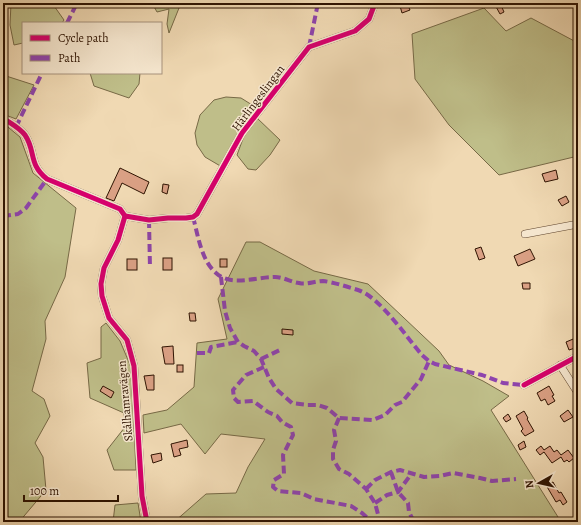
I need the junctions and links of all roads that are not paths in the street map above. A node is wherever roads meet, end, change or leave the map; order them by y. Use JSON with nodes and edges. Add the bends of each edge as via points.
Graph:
{"nodes":[{"id":1,"x":375,"y":3,"type":"edge"},
{"id":2,"x":3,"y":118,"type":"edge"},
{"id":3,"x":125,"y":216,"type":"junction"},
{"id":4,"x":578,"y":224,"type":"edge"},
{"id":5,"x":525,"y":234,"type":"dead end"},
{"id":6,"x":578,"y":356,"type":"edge"},
{"id":7,"x":560,"y":365,"type":"junction"},
{"id":8,"x":524,"y":385,"type":"dead end"},
{"id":9,"x":578,"y":392,"type":"edge"},
{"id":10,"x":147,"y":522,"type":"edge"}],
"edges":[{"from":1,"to":3,"type":"street","name":"Härlingeslingan","via":[[369,19],[355,31],[309,48],[242,133],[198,214],[186,218],[149,220]]},
{"from":2,"to":3,"type":"street","via":[[24,134],[40,174],[120,209]]},
{"from":3,"to":10,"type":"street","name":"Skålhamravägen","via":[[118,240],[104,268],[101,284],[109,318],[127,340],[134,366],[142,496]]},
{"from":4,"to":5,"type":"street"},
{"from":6,"to":7,"type":"street"},
{"from":7,"to":8,"type":"street"},
{"from":7,"to":9,"type":"street"}]}
